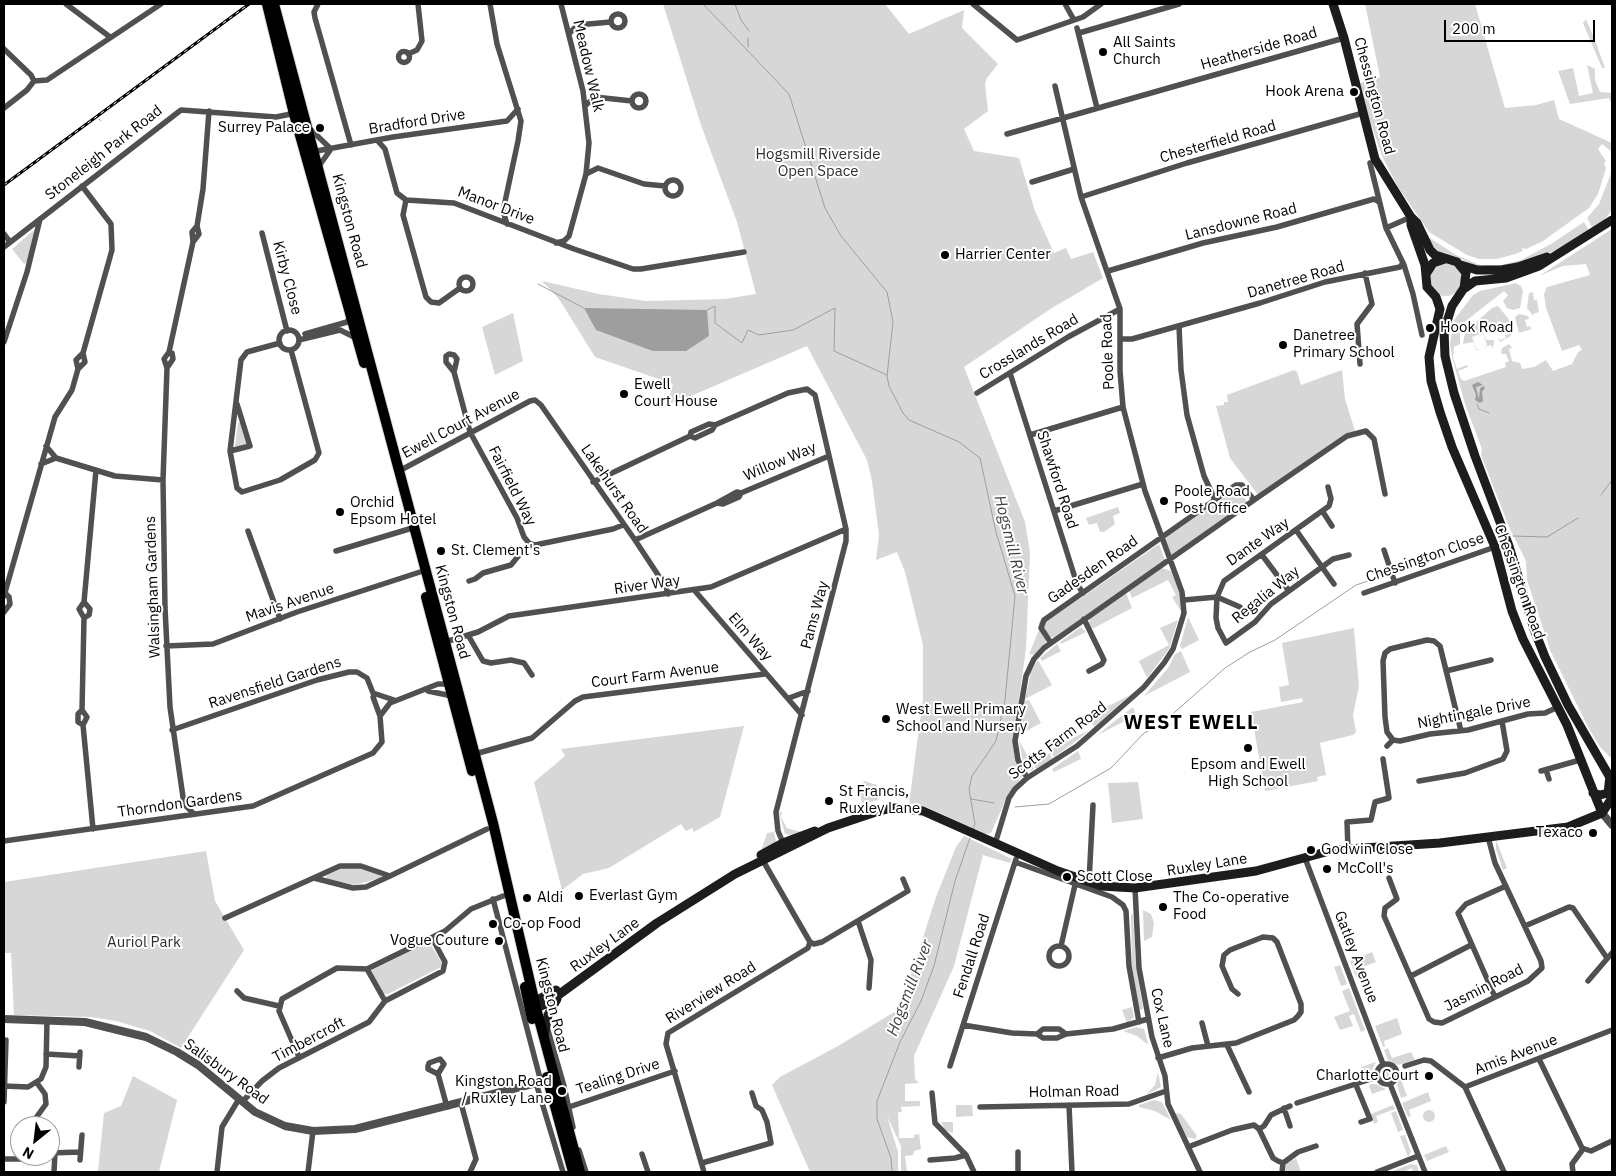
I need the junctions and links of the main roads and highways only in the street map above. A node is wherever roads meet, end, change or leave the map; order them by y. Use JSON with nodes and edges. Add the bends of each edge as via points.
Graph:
{"nodes":[{"id":1,"x":267,"y":4,"type":"edge"},
{"id":2,"x":274,"y":4,"type":"edge"},
{"id":3,"x":1333,"y":4,"type":"edge"},
{"id":4,"x":311,"y":153,"type":"junction"},
{"id":5,"x":1411,"y":216,"type":"junction"},
{"id":6,"x":1611,"y":219,"type":"edge"},
{"id":7,"x":1564,"y":250,"type":"junction"},
{"id":8,"x":1445,"y":259,"type":"junction"},
{"id":9,"x":1457,"y":262,"type":"junction"},
{"id":10,"x":1426,"y":274,"type":"junction"},
{"id":11,"x":1462,"y":292,"type":"junction"},
{"id":12,"x":1436,"y":297,"type":"junction"},
{"id":13,"x":454,"y":690,"type":"junction"},
{"id":14,"x":1611,"y":778,"type":"edge"},
{"id":15,"x":1593,"y":793,"type":"junction"},
{"id":16,"x":1612,"y":798,"type":"edge"},
{"id":17,"x":1602,"y":813,"type":"junction"},
{"id":18,"x":761,"y":857,"type":"junction"},
{"id":19,"x":562,"y":993,"type":"junction"},
{"id":20,"x":532,"y":1006,"type":"junction"},
{"id":21,"x":544,"y":1036,"type":"junction"},
{"id":22,"x":573,"y":1172,"type":"edge"},
{"id":23,"x":580,"y":1172,"type":"edge"}],
"edges":[{"from":1,"to":4,"type":"highway","name":"Kingston Road","via":[[294,114]]},
{"from":2,"to":4,"type":"highway","name":"Kingston Road","via":[[309,127]]},
{"from":3,"to":5,"type":"main road","name":"Chessington Road","via":[[1375,159]]},
{"from":4,"to":13,"type":"highway","name":"Kingston Road","via":[[444,669]]},
{"from":4,"to":13,"type":"highway","name":"Kingston Road","via":[[319,166],[445,642]]},
{"from":5,"to":8,"type":"main road","name":"Chessington Road","via":[[1418,223],[1430,250]]},
{"from":5,"to":10,"type":"main road","name":"Chessington Road"},
{"from":6,"to":7,"type":"main road"},
{"from":7,"to":9,"type":"main road","via":[[1522,266],[1501,270],[1477,270]]},
{"from":7,"to":11,"type":"main road","via":[[1521,274],[1475,280]]},
{"from":8,"to":9,"type":"main road","name":"Chessington Road"},
{"from":8,"to":10,"type":"main road","via":[[1433,263]]},
{"from":9,"to":11,"type":"main road","via":[[1466,273]]},
{"from":10,"to":12,"type":"main road","name":"Chessington Road","via":[[1427,287]]},
{"from":11,"to":12,"type":"main road","via":[[1448,300]]},
{"from":11,"to":14,"type":"main road","name":"Chessington Road","via":[[1448,316],[1444,344],[1464,426],[1509,546],[1545,657],[1568,705]]},
{"from":12,"to":15,"type":"main road","name":"Chessington Road","via":[[1440,309],[1429,357],[1433,389],[1452,447],[1495,547],[1523,639],[1567,725]]},
{"from":13,"to":20,"type":"highway","name":"Kingston Road","via":[[475,754]]},
{"from":13,"to":20,"type":"highway","name":"Kingston Road","via":[[488,829],[498,898]]},
{"from":14,"to":15,"type":"main road","via":[[1608,793]]},
{"from":15,"to":17,"type":"main road","name":"Chessington Road"},
{"from":16,"to":17,"type":"main road"},
{"from":17,"to":18,"type":"main road","name":"Ruxley Lane","via":[[1568,827],[1393,847],[1333,850],[1256,871],[1135,888],[1108,887],[1017,858],[978,835],[923,811],[895,808],[872,812],[828,828]]},
{"from":18,"to":19,"type":"main road","name":"Ruxley Lane","via":[[657,923]]},
{"from":18,"to":20,"type":"main road","name":"Ruxley Lane","via":[[696,891]]},
{"from":19,"to":20,"type":"main road","name":"Ruxley Lane","via":[[546,1004]]},
{"from":19,"to":21,"type":"main road","via":[[551,1007]]},
{"from":20,"to":21,"type":"highway","name":"Kingston Road"},
{"from":20,"to":22,"type":"highway","name":"Kingston Road","via":[[542,1082]]},
{"from":21,"to":23,"type":"highway","name":"Kingston Road"}]}
